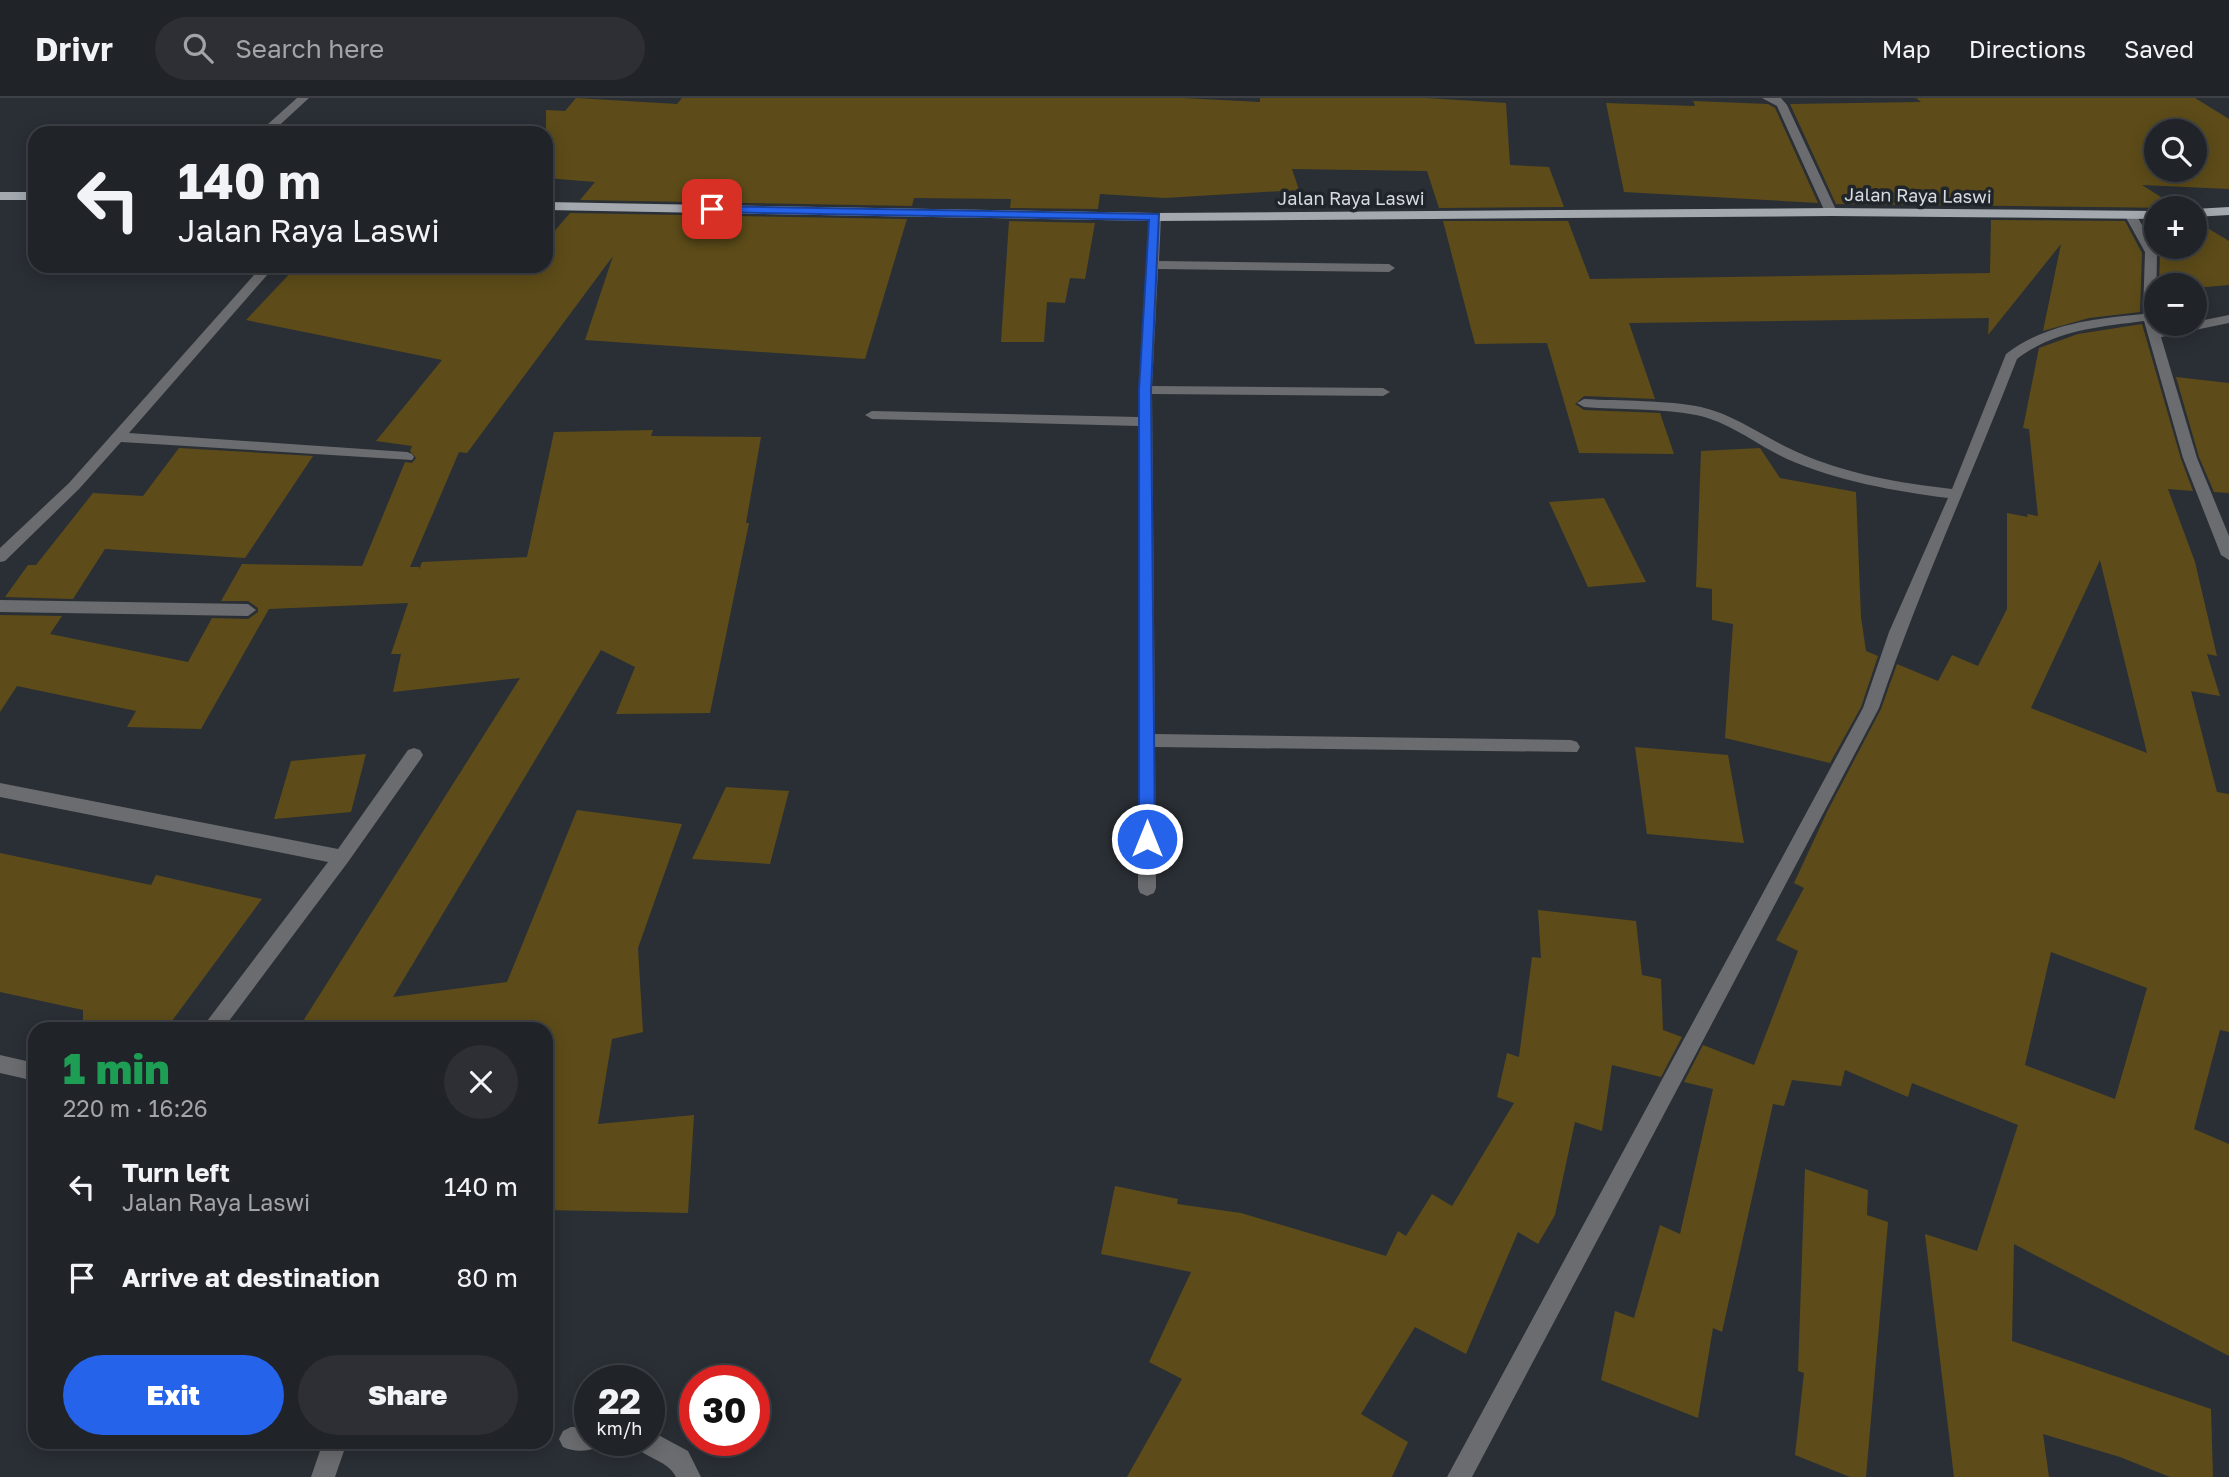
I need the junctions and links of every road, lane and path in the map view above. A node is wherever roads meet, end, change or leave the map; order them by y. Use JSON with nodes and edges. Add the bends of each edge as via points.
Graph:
{"nodes":[{"id":1,"x":304,"y":98,"type":"edge"},
{"id":2,"x":1767,"y":98,"type":"edge"},
{"id":3,"x":272,"y":126,"type":"edge"},
{"id":4,"x":0,"y":196,"type":"edge"},
{"id":5,"x":28,"y":196,"type":"edge"},
{"id":6,"x":553,"y":206,"type":"edge"},
{"id":7,"x":2229,"y":211,"type":"edge"},
{"id":8,"x":1831,"y":212,"type":"junction"},
{"id":9,"x":2207,"y":212,"type":"edge"},
{"id":10,"x":2144,"y":215,"type":"edge"},
{"id":11,"x":2131,"y":216,"type":"junction"},
{"id":12,"x":1155,"y":217,"type":"junction"},
{"id":13,"x":1152,"y":265,"type":"junction"},
{"id":14,"x":1389,"y":268,"type":"dead end"},
{"id":15,"x":263,"y":273,"type":"edge"},
{"id":16,"x":2151,"y":273,"type":"edge"},
{"id":17,"x":2229,"y":319,"type":"edge"},
{"id":18,"x":2207,"y":321,"type":"edge"},
{"id":19,"x":2144,"y":326,"type":"edge"},
{"id":20,"x":2155,"y":336,"type":"edge"},
{"id":21,"x":1145,"y":390,"type":"junction"},
{"id":22,"x":1383,"y":392,"type":"dead end"},
{"id":23,"x":1584,"y":403,"type":"dead end"},
{"id":24,"x":872,"y":415,"type":"dead end"},
{"id":25,"x":1145,"y":422,"type":"junction"},
{"id":26,"x":118,"y":437,"type":"junction"},
{"id":27,"x":407,"y":457,"type":"dead end"},
{"id":28,"x":1957,"y":494,"type":"junction"},
{"id":29,"x":2229,"y":555,"type":"edge"},
{"id":30,"x":0,"y":557,"type":"edge"},
{"id":31,"x":0,"y":606,"type":"edge"},
{"id":32,"x":248,"y":610,"type":"dead end"},
{"id":33,"x":1146,"y":740,"type":"junction"},
{"id":34,"x":1571,"y":747,"type":"dead end"},
{"id":35,"x":414,"y":755,"type":"dead end"},
{"id":36,"x":0,"y":790,"type":"edge"},
{"id":37,"x":342,"y":857,"type":"junction"},
{"id":38,"x":1147,"y":888,"type":"dead end"},
{"id":39,"x":216,"y":1022,"type":"edge"},
{"id":40,"x":0,"y":1064,"type":"edge"},
{"id":41,"x":28,"y":1070,"type":"edge"},
{"id":42,"x":333,"y":1449,"type":"edge"},
{"id":43,"x":665,"y":1451,"type":"edge"},
{"id":44,"x":323,"y":1477,"type":"edge"},
{"id":45,"x":689,"y":1477,"type":"edge"},
{"id":46,"x":1459,"y":1477,"type":"edge"}],
"edges":[{"from":1,"to":3,"type":"street"},
{"from":2,"to":8,"type":"street","via":[[1782,105]]},
{"from":4,"to":5,"type":"main road"},
{"from":6,"to":12,"type":"main road","name":"Jalan Raya Laswi"},
{"from":7,"to":9,"type":"main road"},
{"from":8,"to":11,"type":"main road","name":"Jalan Raya Laswi"},
{"from":8,"to":12,"type":"main road","name":"Jalan Raya Laswi"},
{"from":10,"to":11,"type":"main road","name":"Jalan Raya Laswi"},
{"from":11,"to":16,"type":"street","via":[[2151,251]]},
{"from":12,"to":13,"type":"street"},
{"from":13,"to":14,"type":"street"},
{"from":13,"to":21,"type":"street"},
{"from":15,"to":26,"type":"street"},
{"from":17,"to":18,"type":"street"},
{"from":19,"to":28,"type":"street","via":[[2063,329],[2021,348],[2011,357]]},
{"from":20,"to":29,"type":"street","via":[[2190,458]]},
{"from":21,"to":22,"type":"street"},
{"from":21,"to":25,"type":"street"},
{"from":23,"to":28,"type":"street","via":[[1699,411],[1842,474]]},
{"from":24,"to":25,"type":"street"},
{"from":25,"to":33,"type":"street"},
{"from":26,"to":27,"type":"street"},
{"from":26,"to":30,"type":"street"},
{"from":28,"to":46,"type":"street","via":[[1897,632],[1871,708]]},
{"from":31,"to":32,"type":"street"},
{"from":33,"to":34,"type":"street"},
{"from":33,"to":38,"type":"street"},
{"from":35,"to":37,"type":"street"},
{"from":36,"to":37,"type":"street"},
{"from":37,"to":39,"type":"street"},
{"from":40,"to":41,"type":"street"},
{"from":42,"to":44,"type":"street"},
{"from":43,"to":45,"type":"street","via":[[680,1459]]}]}
